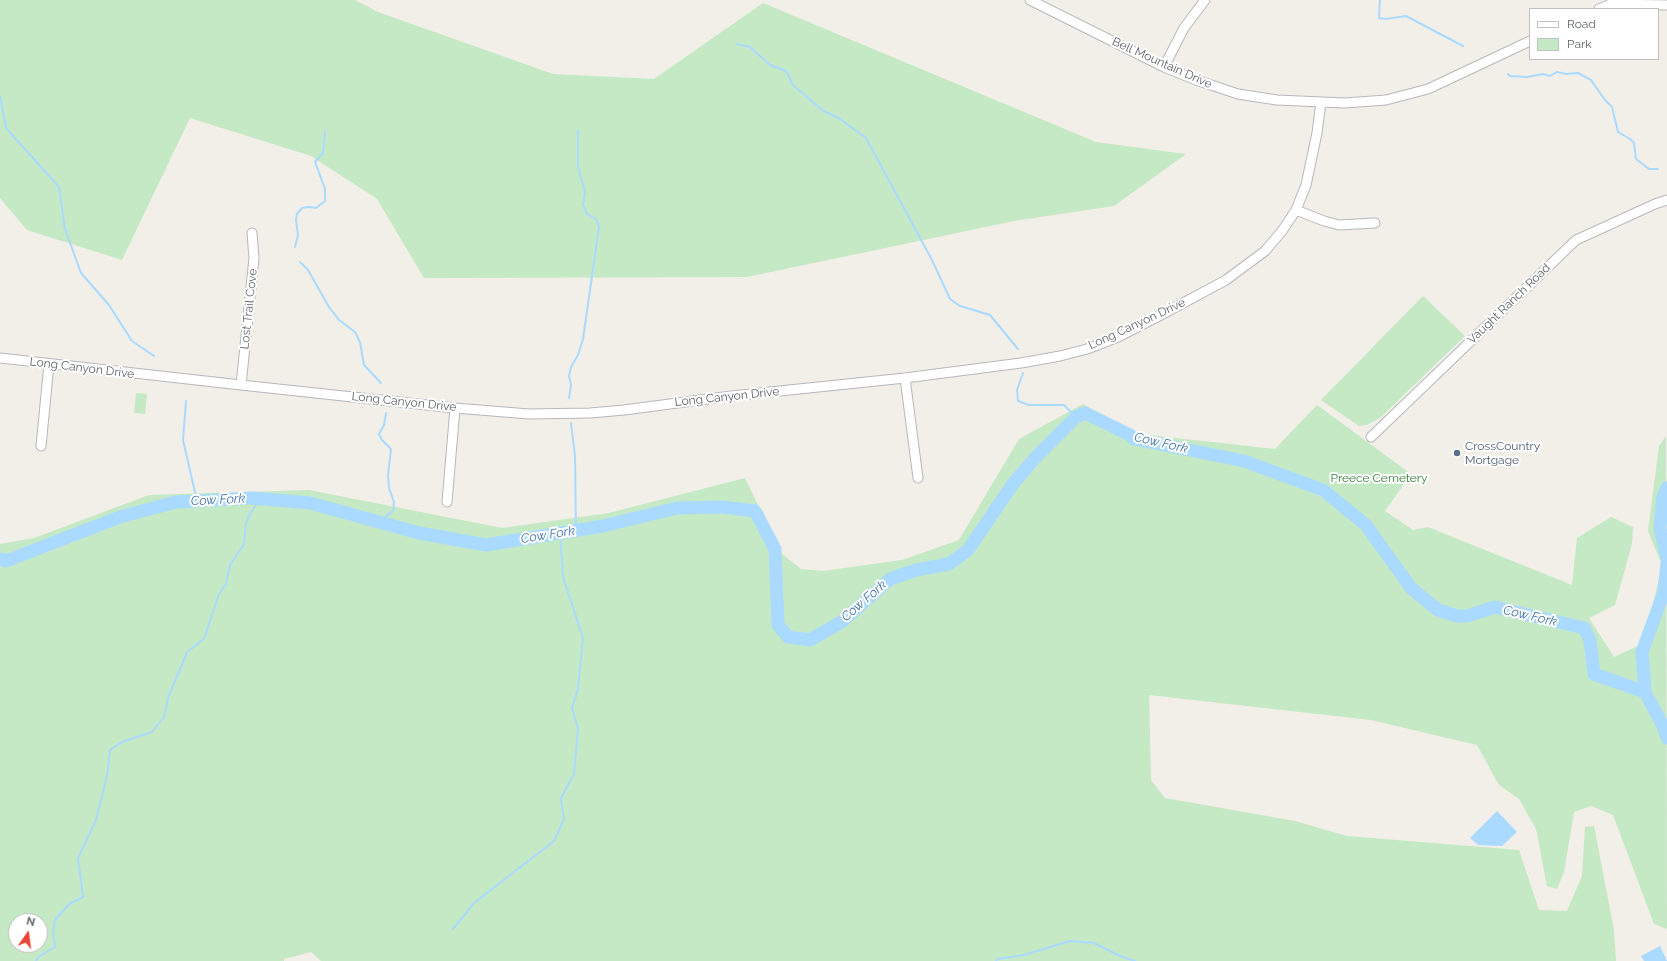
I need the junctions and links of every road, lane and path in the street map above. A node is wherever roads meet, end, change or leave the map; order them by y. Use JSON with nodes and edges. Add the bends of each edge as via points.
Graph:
{"nodes":[{"id":1,"x":1030,"y":0,"type":"edge"},
{"id":2,"x":1205,"y":0,"type":"edge"},
{"id":3,"x":1621,"y":0,"type":"edge"},
{"id":4,"x":1610,"y":4,"type":"junction"},
{"id":5,"x":1667,"y":5,"type":"edge"},
{"id":6,"x":1601,"y":8,"type":"edge"},
{"id":7,"x":1529,"y":41,"type":"edge"},
{"id":8,"x":1164,"y":67,"type":"junction"},
{"id":9,"x":1321,"y":102,"type":"junction"},
{"id":10,"x":1667,"y":200,"type":"edge"},
{"id":11,"x":1296,"y":210,"type":"junction"},
{"id":12,"x":1375,"y":223,"type":"dead end"},
{"id":13,"x":252,"y":234,"type":"dead end"},
{"id":14,"x":0,"y":358,"type":"edge"},
{"id":15,"x":49,"y":364,"type":"junction"},
{"id":16,"x":906,"y":378,"type":"junction"},
{"id":17,"x":241,"y":385,"type":"junction"},
{"id":18,"x":455,"y":408,"type":"junction"},
{"id":19,"x":1371,"y":437,"type":"dead end"},
{"id":20,"x":41,"y":446,"type":"dead end"},
{"id":21,"x":918,"y":478,"type":"dead end"},
{"id":22,"x":447,"y":502,"type":"dead end"}],
"edges":[{"from":1,"to":8,"type":"street","name":"Bell Mountain Drive"},
{"from":2,"to":8,"type":"street","via":[[1184,28]]},
{"from":3,"to":4,"type":"street"},
{"from":4,"to":5,"type":"street"},
{"from":4,"to":6,"type":"street"},
{"from":7,"to":9,"type":"street","name":"Bell Mountain Drive","via":[[1428,88],[1403,96],[1366,102]]},
{"from":8,"to":9,"type":"street","name":"Bell Mountain Drive","via":[[1238,94],[1277,100]]},
{"from":9,"to":11,"type":"street","name":"Long Canyon Drive","via":[[1306,185]]},
{"from":10,"to":19,"type":"street","name":"Vaught Ranch Road","via":[[1576,240]]},
{"from":11,"to":12,"type":"street","via":[[1339,224]]},
{"from":11,"to":16,"type":"street","name":"Long Canyon Drive","via":[[1265,251],[1248,264],[1215,286],[1118,337],[1060,356]]},
{"from":13,"to":17,"type":"street","name":"Lost Trail Cove","via":[[254,258]]},
{"from":14,"to":15,"type":"street","name":"Long Canyon Drive"},
{"from":15,"to":17,"type":"street","name":"Long Canyon Drive"},
{"from":15,"to":20,"type":"street"},
{"from":16,"to":18,"type":"street","name":"Long Canyon Drive","via":[[590,413],[529,414]]},
{"from":16,"to":21,"type":"street"},
{"from":17,"to":18,"type":"street","name":"Long Canyon Drive"},
{"from":18,"to":22,"type":"street"}]}
